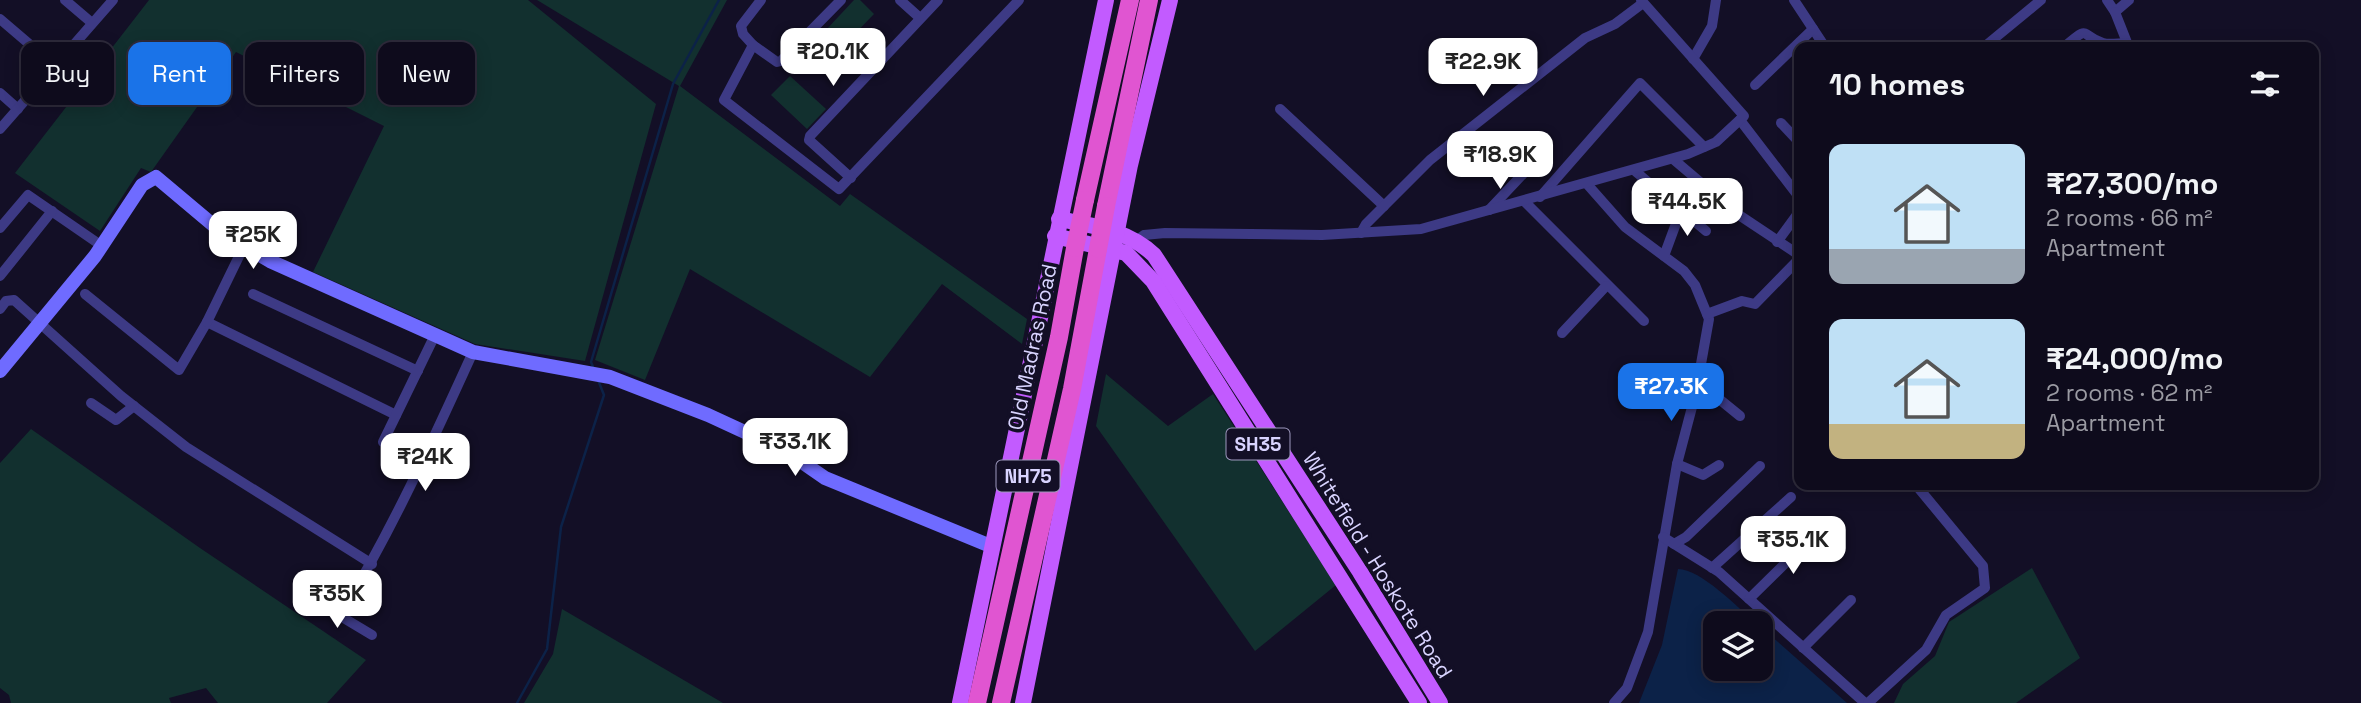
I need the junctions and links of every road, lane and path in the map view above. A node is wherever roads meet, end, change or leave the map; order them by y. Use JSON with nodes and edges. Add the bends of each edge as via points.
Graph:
{"nodes":[{"id":1,"x":65,"y":0,"type":"edge"},
{"id":2,"x":113,"y":0,"type":"edge"},
{"id":3,"x":761,"y":0,"type":"edge"},
{"id":4,"x":841,"y":0,"type":"edge"},
{"id":5,"x":900,"y":0,"type":"edge"},
{"id":6,"x":938,"y":0,"type":"edge"},
{"id":7,"x":1019,"y":0,"type":"edge"},
{"id":8,"x":1106,"y":0,"type":"edge"},
{"id":9,"x":1130,"y":0,"type":"edge"},
{"id":10,"x":1149,"y":0,"type":"edge"},
{"id":11,"x":1170,"y":0,"type":"edge"},
{"id":12,"x":1716,"y":0,"type":"edge"},
{"id":13,"x":1794,"y":0,"type":"edge"},
{"id":14,"x":2041,"y":0,"type":"edge"},
{"id":15,"x":2107,"y":0,"type":"edge"},
{"id":16,"x":2129,"y":0,"type":"edge"},
{"id":17,"x":1642,"y":1,"type":"edge"},
{"id":18,"x":2115,"y":12,"type":"junction"},
{"id":19,"x":920,"y":18,"type":"junction"},
{"id":20,"x":0,"y":19,"type":"edge"},
{"id":21,"x":92,"y":23,"type":"junction"},
{"id":22,"x":1813,"y":29,"type":"junction"},
{"id":23,"x":27,"y":42,"type":"edge"},
{"id":24,"x":76,"y":42,"type":"edge"},
{"id":25,"x":1800,"y":42,"type":"edge"},
{"id":26,"x":1822,"y":42,"type":"edge"},
{"id":27,"x":1990,"y":42,"type":"edge"},
{"id":28,"x":2070,"y":42,"type":"edge"},
{"id":29,"x":2096,"y":42,"type":"edge"},
{"id":30,"x":2127,"y":42,"type":"edge"},
{"id":31,"x":753,"y":45,"type":"junction"},
{"id":32,"x":1794,"y":47,"type":"edge"},
{"id":33,"x":1693,"y":59,"type":"junction"},
{"id":34,"x":1755,"y":85,"type":"dead end"},
{"id":35,"x":0,"y":93,"type":"edge"},
{"id":36,"x":21,"y":105,"type":"edge"},
{"id":37,"x":18,"y":109,"type":"junction"},
{"id":38,"x":1280,"y":109,"type":"dead end"},
{"id":39,"x":1740,"y":120,"type":"junction"},
{"id":40,"x":1781,"y":122,"type":"dead end"},
{"id":41,"x":0,"y":129,"type":"edge"},
{"id":42,"x":1794,"y":136,"type":"edge"},
{"id":43,"x":1704,"y":147,"type":"junction"},
{"id":44,"x":1673,"y":159,"type":"junction"},
{"id":45,"x":1635,"y":171,"type":"junction"},
{"id":46,"x":1523,"y":174,"type":"dead end"},
{"id":47,"x":851,"y":178,"type":"junction"},
{"id":48,"x":1587,"y":184,"type":"junction"},
{"id":49,"x":1794,"y":190,"type":"edge"},
{"id":50,"x":1540,"y":197,"type":"junction"},
{"id":51,"x":1524,"y":201,"type":"junction"},
{"id":52,"x":1384,"y":206,"type":"junction"},
{"id":53,"x":1681,"y":210,"type":"junction"},
{"id":54,"x":52,"y":211,"type":"junction"},
{"id":55,"x":1488,"y":211,"type":"junction"},
{"id":56,"x":1059,"y":219,"type":"junction"},
{"id":57,"x":1794,"y":219,"type":"edge"},
{"id":58,"x":0,"y":228,"type":"edge"},
{"id":59,"x":1117,"y":231,"type":"junction"},
{"id":60,"x":1706,"y":231,"type":"dead end"},
{"id":61,"x":1362,"y":233,"type":"junction"},
{"id":62,"x":1055,"y":236,"type":"junction"},
{"id":63,"x":1136,"y":240,"type":"junction"},
{"id":64,"x":1777,"y":242,"type":"junction"},
{"id":65,"x":102,"y":246,"type":"junction"},
{"id":66,"x":244,"y":246,"type":"junction"},
{"id":67,"x":1112,"y":250,"type":"junction"},
{"id":68,"x":1794,"y":254,"type":"edge"},
{"id":69,"x":1664,"y":256,"type":"junction"},
{"id":70,"x":1794,"y":262,"type":"edge"},
{"id":71,"x":0,"y":276,"type":"edge"},
{"id":72,"x":1606,"y":286,"type":"junction"},
{"id":73,"x":85,"y":294,"type":"dead end"},
{"id":74,"x":253,"y":294,"type":"dead end"},
{"id":75,"x":0,"y":309,"type":"edge"},
{"id":76,"x":1707,"y":314,"type":"junction"},
{"id":77,"x":1644,"y":321,"type":"dead end"},
{"id":78,"x":207,"y":322,"type":"junction"},
{"id":79,"x":40,"y":323,"type":"junction"},
{"id":80,"x":1562,"y":333,"type":"dead end"},
{"id":81,"x":435,"y":335,"type":"junction"},
{"id":82,"x":473,"y":352,"type":"junction"},
{"id":83,"x":0,"y":371,"type":"edge"},
{"id":84,"x":418,"y":371,"type":"junction"},
{"id":85,"x":1698,"y":381,"type":"junction"},
{"id":86,"x":90,"y":403,"type":"dead end"},
{"id":87,"x":134,"y":406,"type":"junction"},
{"id":88,"x":397,"y":415,"type":"junction"},
{"id":89,"x":1740,"y":416,"type":"dead end"},
{"id":90,"x":383,"y":442,"type":"dead end"},
{"id":91,"x":1677,"y":464,"type":"junction"},
{"id":92,"x":1719,"y":465,"type":"dead end"},
{"id":93,"x":1760,"y":466,"type":"dead end"},
{"id":94,"x":1920,"y":490,"type":"edge"},
{"id":95,"x":1791,"y":497,"type":"dead end"},
{"id":96,"x":1815,"y":533,"type":"dead end"},
{"id":97,"x":1663,"y":537,"type":"junction"},
{"id":98,"x":1674,"y":544,"type":"junction"},
{"id":99,"x":993,"y":547,"type":"junction"},
{"id":100,"x":372,"y":564,"type":"junction"},
{"id":101,"x":1712,"y":568,"type":"junction"},
{"id":102,"x":1749,"y":599,"type":"junction"},
{"id":103,"x":1851,"y":600,"type":"dead end"},
{"id":104,"x":317,"y":602,"type":"dead end"},
{"id":105,"x":341,"y":614,"type":"junction"},
{"id":106,"x":372,"y":635,"type":"dead end"},
{"id":107,"x":1803,"y":648,"type":"junction"},
{"id":108,"x":960,"y":703,"type":"edge"},
{"id":109,"x":978,"y":703,"type":"edge"},
{"id":110,"x":1001,"y":703,"type":"edge"},
{"id":111,"x":1023,"y":703,"type":"edge"},
{"id":112,"x":1419,"y":703,"type":"edge"},
{"id":113,"x":1440,"y":703,"type":"edge"},
{"id":114,"x":1614,"y":703,"type":"edge"},
{"id":115,"x":1867,"y":703,"type":"edge"}],
"edges":[{"from":1,"to":21,"type":"street"},
{"from":2,"to":21,"type":"street"},
{"from":3,"to":31,"type":"street","via":[[740,26]]},
{"from":4,"to":31,"type":"street","via":[[781,61]]},
{"from":5,"to":19,"type":"street"},
{"from":6,"to":19,"type":"street"},
{"from":7,"to":47,"type":"street"},
{"from":8,"to":56,"type":"main road"},
{"from":9,"to":109,"type":"highway","name":"Old Madras Road","number":"NH75","bridge":true},
{"from":10,"to":67,"type":"highway","number":"NH75","bridge":true,"via":[[1106,206]]},
{"from":11,"to":59,"type":"main road"},
{"from":12,"to":33,"type":"street","via":[[1712,26]]},
{"from":13,"to":22,"type":"street"},
{"from":14,"to":27,"type":"street"},
{"from":15,"to":18,"type":"street"},
{"from":16,"to":18,"type":"street"},
{"from":17,"to":33,"type":"street"},
{"from":17,"to":52,"type":"street","via":[[1615,24],[1585,38],[1544,69],[1430,160]]},
{"from":18,"to":30,"type":"street"},
{"from":19,"to":47,"type":"street","via":[[810,136],[809,140]]},
{"from":20,"to":23,"type":"street"},
{"from":21,"to":24,"type":"street"},
{"from":22,"to":25,"type":"street"},
{"from":22,"to":26,"type":"street"},
{"from":28,"to":29,"type":"street","via":[[2081,33],[2088,33]]},
{"from":31,"to":47,"type":"street","via":[[724,100],[839,189]]},
{"from":32,"to":34,"type":"street"},
{"from":33,"to":39,"type":"street","via":[[1744,116]]},
{"from":35,"to":37,"type":"street"},
{"from":36,"to":37,"type":"street"},
{"from":37,"to":41,"type":"street"},
{"from":38,"to":52,"type":"street"},
{"from":39,"to":43,"type":"street"},
{"from":39,"to":49,"type":"street"},
{"from":40,"to":42,"type":"street"},
{"from":43,"to":44,"type":"street"},
{"from":43,"to":50,"type":"street","via":[[1640,83]]},
{"from":44,"to":45,"type":"street"},
{"from":44,"to":64,"type":"street"},
{"from":45,"to":48,"type":"street"},
{"from":45,"to":53,"type":"street"},
{"from":46,"to":55,"type":"street"},
{"from":48,"to":50,"type":"street"},
{"from":48,"to":69,"type":"street","via":[[1625,227]]},
{"from":50,"to":51,"type":"street"},
{"from":51,"to":55,"type":"street"},
{"from":51,"to":72,"type":"street"},
{"from":52,"to":61,"type":"street"},
{"from":53,"to":60,"type":"street"},
{"from":53,"to":69,"type":"street"},
{"from":54,"to":58,"type":"street","via":[[24,196]]},
{"from":54,"to":65,"type":"street"},
{"from":54,"to":71,"type":"street"},
{"from":55,"to":61,"type":"street","via":[[1422,229]]},
{"from":56,"to":59,"type":"main road","name":"Whitefield - Hoskote Road","number":"SH35"},
{"from":56,"to":62,"type":"main road"},
{"from":57,"to":64,"type":"street"},
{"from":59,"to":63,"type":"main road","name":"Whitefield - Hoskote Road","number":"SH35"},
{"from":59,"to":67,"type":"main road"},
{"from":61,"to":63,"type":"street","via":[[1165,233]]},
{"from":62,"to":67,"type":"main road"},
{"from":62,"to":99,"type":"main road"},
{"from":63,"to":67,"type":"street"},
{"from":63,"to":113,"type":"main road","name":"Whitefield - Hoskote Road","number":"SH35","via":[[1170,277]]},
{"from":64,"to":68,"type":"street"},
{"from":65,"to":66,"type":"main road","via":[[142,185],[156,177]]},
{"from":65,"to":79,"type":"main road"},
{"from":66,"to":78,"type":"street"},
{"from":66,"to":81,"type":"main road"},
{"from":67,"to":110,"type":"highway","number":"NH75","via":[[1072,389]]},
{"from":67,"to":111,"type":"main road"},
{"from":67,"to":112,"type":"main road","name":"Whitefield - Hoskote Road","number":"SH35","via":[[1153,281]]},
{"from":69,"to":76,"type":"street","via":[[1695,285]]},
{"from":70,"to":76,"type":"street","via":[[1755,304],[1742,300]]},
{"from":72,"to":77,"type":"street"},
{"from":72,"to":80,"type":"street"},
{"from":73,"to":78,"type":"street","via":[[179,370]]},
{"from":74,"to":84,"type":"street"},
{"from":75,"to":79,"type":"street","via":[[14,300]]},
{"from":76,"to":85,"type":"street"},
{"from":78,"to":88,"type":"street"},
{"from":79,"to":83,"type":"main road"},
{"from":79,"to":87,"type":"street"},
{"from":81,"to":82,"type":"main road"},
{"from":81,"to":84,"type":"street"},
{"from":82,"to":99,"type":"main road","via":[[610,377],[708,415],[786,452],[825,478]]},
{"from":82,"to":100,"type":"street"},
{"from":84,"to":88,"type":"street"},
{"from":85,"to":89,"type":"street"},
{"from":85,"to":91,"type":"street"},
{"from":86,"to":87,"type":"street","via":[[116,420]]},
{"from":87,"to":100,"type":"street","via":[[186,447]]},
{"from":88,"to":90,"type":"street"},
{"from":91,"to":92,"type":"street","via":[[1703,475]]},
{"from":91,"to":97,"type":"street"},
{"from":93,"to":98,"type":"street"},
{"from":94,"to":115,"type":"street","via":[[1983,566],[1985,588],[1946,615],[1926,650]]},
{"from":95,"to":101,"type":"street"},
{"from":96,"to":102,"type":"street"},
{"from":97,"to":98,"type":"street"},
{"from":97,"to":114,"type":"street","via":[[1648,632],[1627,688]]},
{"from":98,"to":101,"type":"street"},
{"from":99,"to":108,"type":"main road"},
{"from":100,"to":105,"type":"street"},
{"from":101,"to":102,"type":"street"},
{"from":102,"to":107,"type":"street"},
{"from":103,"to":107,"type":"street"},
{"from":104,"to":105,"type":"street"},
{"from":105,"to":106,"type":"street"},
{"from":107,"to":115,"type":"street"}]}
